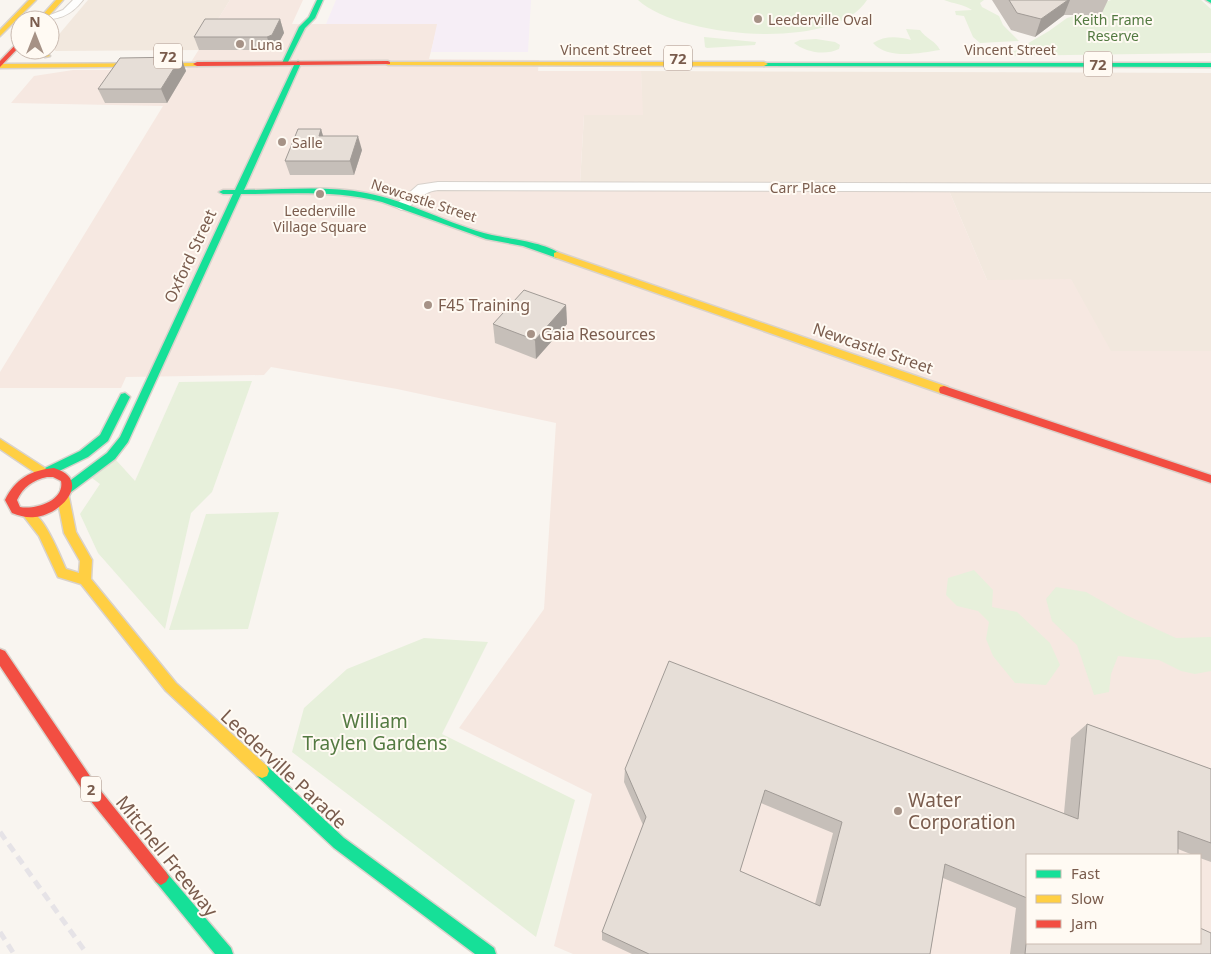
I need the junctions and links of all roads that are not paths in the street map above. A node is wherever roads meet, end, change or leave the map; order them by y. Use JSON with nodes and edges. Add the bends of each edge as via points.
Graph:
{"nodes":[{"id":1,"x":33,"y":0,"type":"edge"},
{"id":2,"x":60,"y":0,"type":"edge"},
{"id":3,"x":78,"y":0,"type":"edge"},
{"id":4,"x":320,"y":0,"type":"edge"},
{"id":5,"x":22,"y":10,"type":"edge"},
{"id":6,"x":51,"y":10,"type":"edge"},
{"id":7,"x":60,"y":14,"type":"edge"},
{"id":8,"x":10,"y":23,"type":"edge"},
{"id":9,"x":0,"y":34,"type":"edge"},
{"id":10,"x":60,"y":53,"type":"edge"},
{"id":11,"x":4,"y":56,"type":"edge"},
{"id":12,"x":1211,"y":57,"type":"edge"},
{"id":13,"x":293,"y":60,"type":"junction"},
{"id":14,"x":37,"y":65,"type":"junction"},
{"id":15,"x":1211,"y":65,"type":"edge"},
{"id":16,"x":0,"y":66,"type":"edge"},
{"id":17,"x":6,"y":77,"type":"dead end"},
{"id":18,"x":278,"y":77,"type":"dead end"},
{"id":19,"x":224,"y":188,"type":"dead end"},
{"id":20,"x":1211,"y":188,"type":"edge"},
{"id":21,"x":239,"y":189,"type":"junction"},
{"id":22,"x":405,"y":202,"type":"junction"},
{"id":23,"x":132,"y":383,"type":"dead end"},
{"id":24,"x":1,"y":448,"type":"edge"},
{"id":25,"x":45,"y":473,"type":"junction"},
{"id":26,"x":1211,"y":479,"type":"edge"},
{"id":27,"x":65,"y":493,"type":"junction"},
{"id":28,"x":28,"y":514,"type":"junction"},
{"id":29,"x":85,"y":580,"type":"junction"},
{"id":30,"x":0,"y":655,"type":"edge"},
{"id":31,"x":226,"y":954,"type":"edge"},
{"id":32,"x":488,"y":954,"type":"edge"}],
"edges":[{"from":1,"to":5,"type":"main road"},
{"from":2,"to":6,"type":"main road"},
{"from":3,"to":7,"type":"street"},
{"from":4,"to":13,"type":"main road","name":"Oxford Street","via":[[312,18],[302,27]]},
{"from":8,"to":9,"type":"main road"},
{"from":10,"to":13,"type":"main road","name":"Vincent Street","number":"72"},
{"from":11,"to":16,"type":"main road"},
{"from":12,"to":13,"type":"main road","name":"Vincent Street","number":"72"},
{"from":13,"to":14,"type":"main road","name":"Vincent Street","number":"72"},
{"from":13,"to":15,"type":"main road","name":"Vincent Street","number":"72","via":[[318,63]]},
{"from":13,"to":18,"type":"main road","name":"Oxford Street"},
{"from":13,"to":21,"type":"main road","name":"Oxford Street"},
{"from":14,"to":16,"type":"main road","name":"Vincent Street","number":"72"},
{"from":14,"to":17,"type":"main road"},
{"from":19,"to":21,"type":"main road","name":"Newcastle Street"},
{"from":20,"to":22,"type":"street","name":"Carr Place","via":[[438,186],[423,188]]},
{"from":21,"to":22,"type":"main road","name":"Newcastle Street","via":[[370,188]]},
{"from":21,"to":27,"type":"main road","name":"Oxford Street","via":[[124,439],[111,456]]},
{"from":22,"to":26,"type":"main road","name":"Newcastle Street","via":[[505,232],[526,244],[984,404]]},
{"from":23,"to":25,"type":"main road","via":[[104,438],[84,454]]},
{"from":24,"to":25,"type":"main road"},
{"from":25,"to":27,"type":"main road","via":[[54,472],[65,478]]},
{"from":25,"to":28,"type":"main road","via":[[13,485],[12,506]]},
{"from":27,"to":28,"type":"main road","via":[[47,509]]},
{"from":27,"to":29,"type":"main road","via":[[70,533],[86,560]]},
{"from":28,"to":29,"type":"main road","via":[[46,538],[62,573]]},
{"from":29,"to":32,"type":"main road","name":"Leederville Parade","via":[[171,687],[227,740],[339,843]]},
{"from":30,"to":31,"type":"main road","name":"Mitchell Freeway","number":"2","via":[[91,790]]}]}
